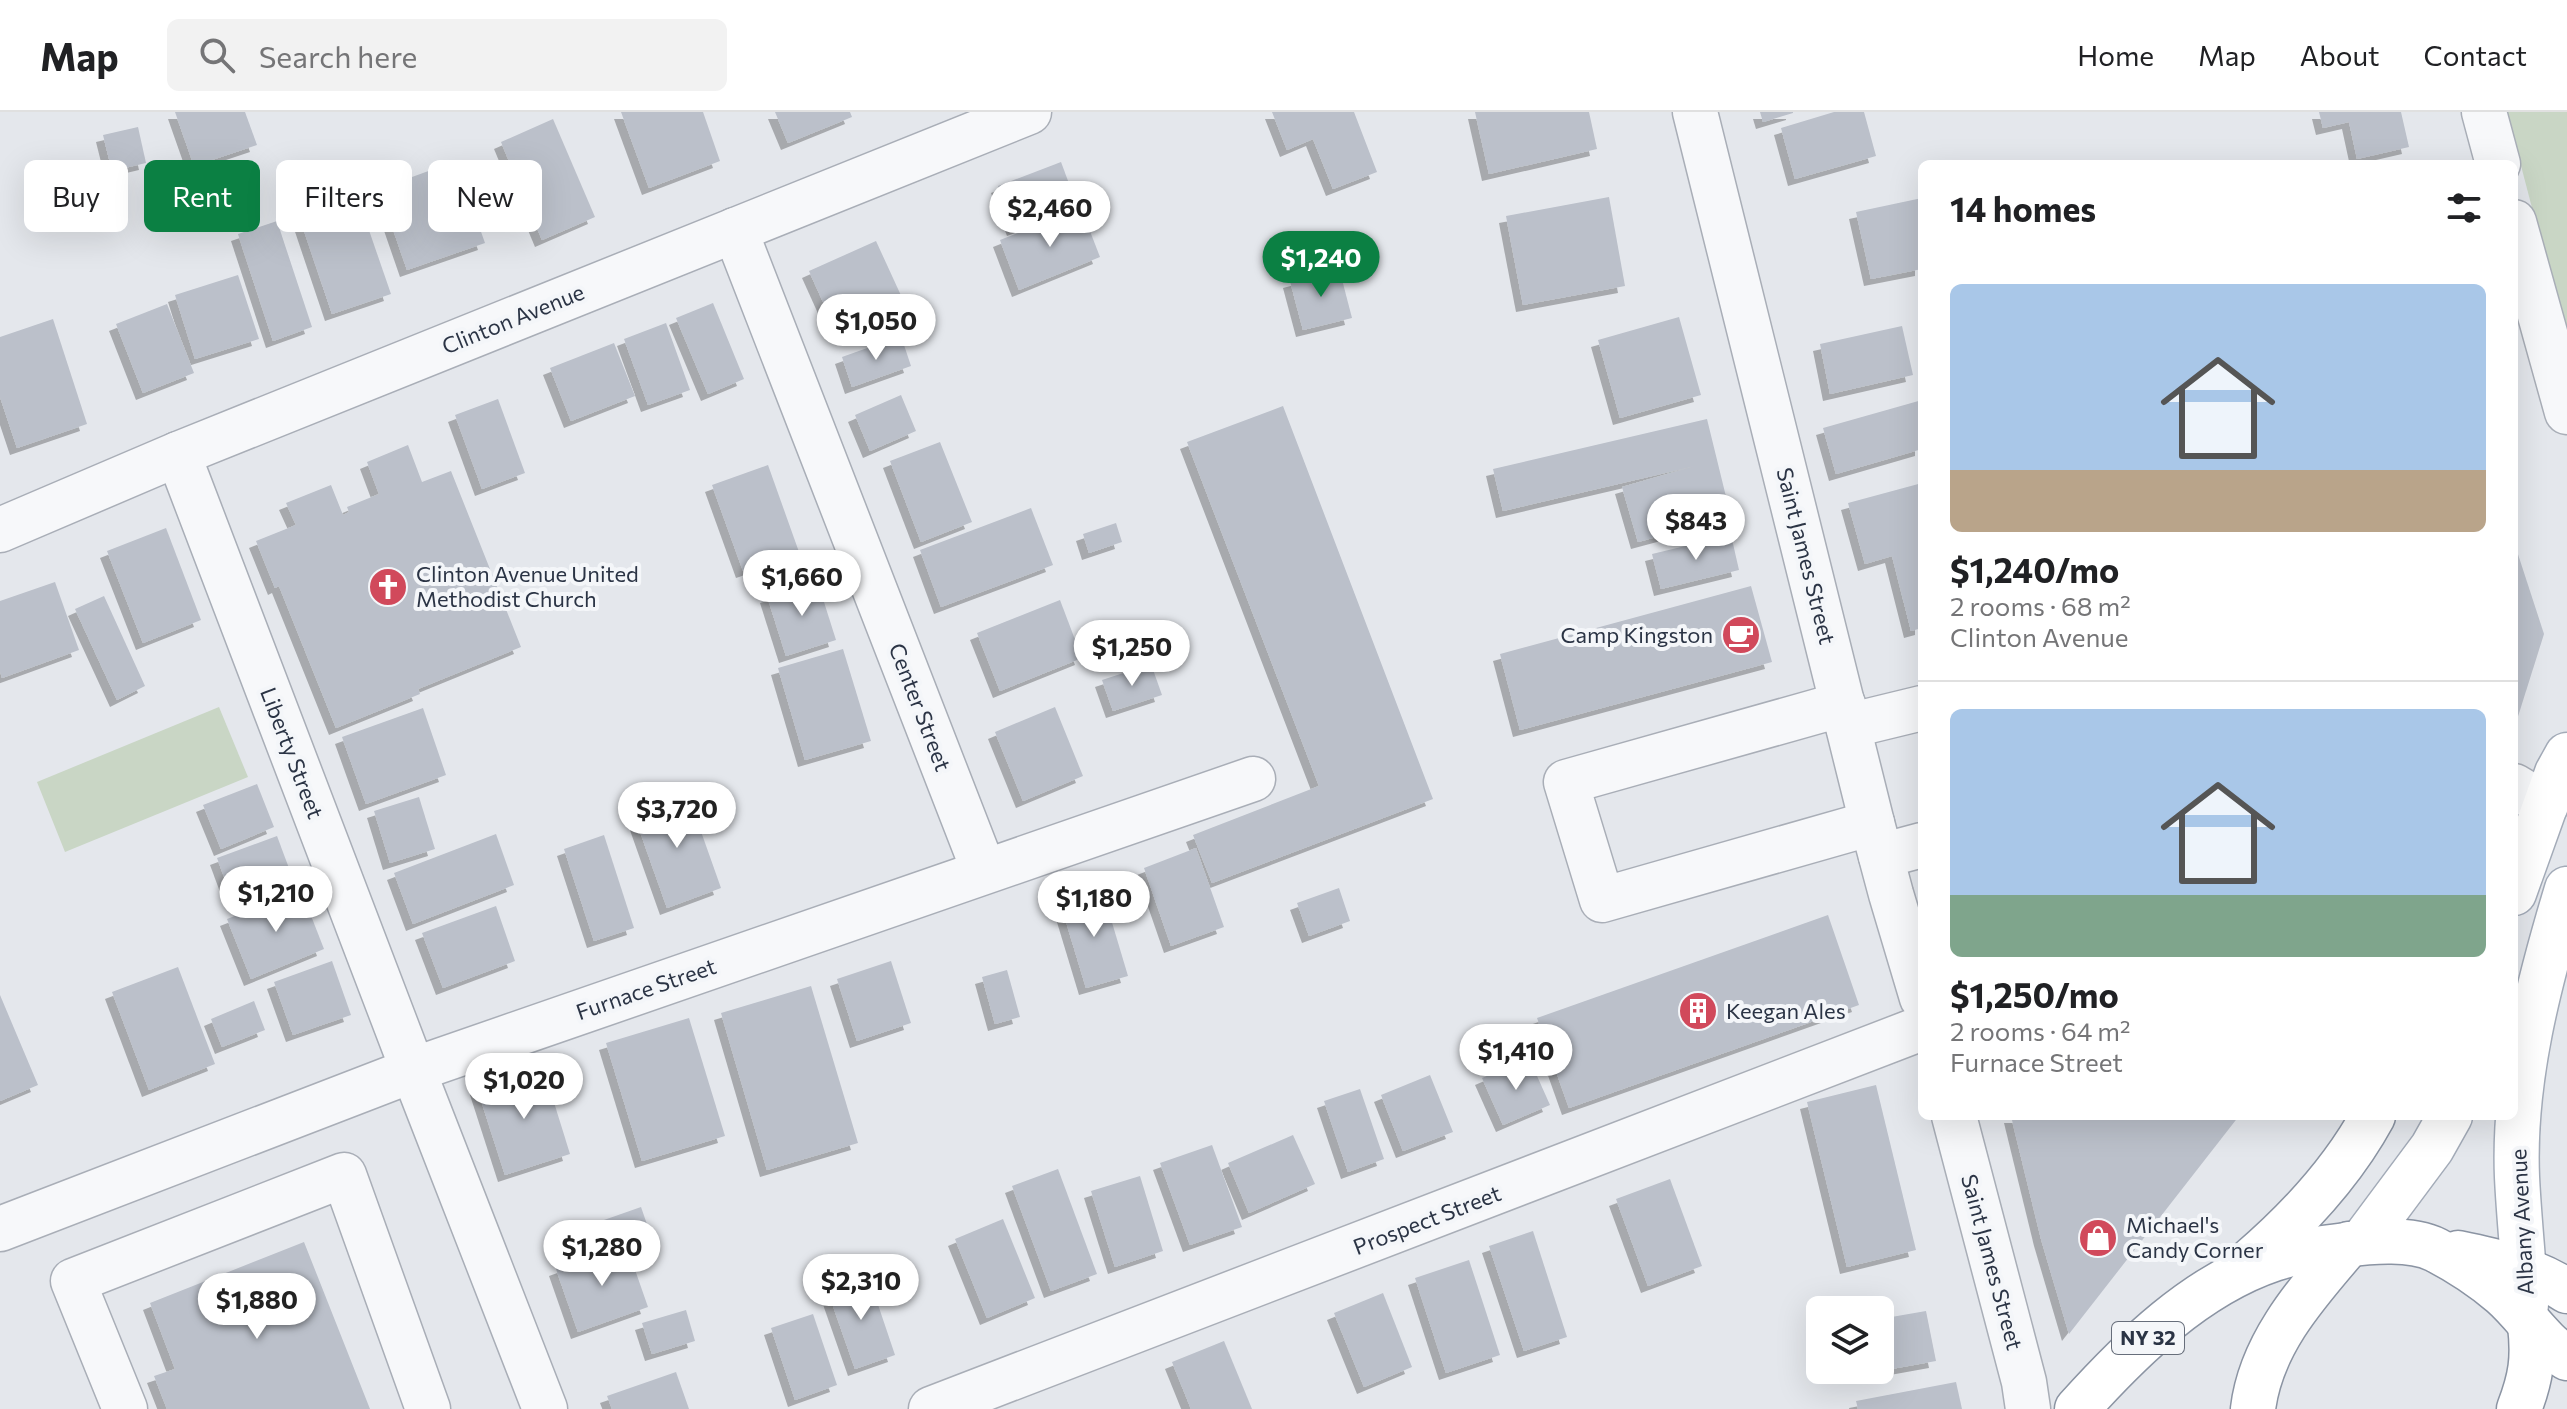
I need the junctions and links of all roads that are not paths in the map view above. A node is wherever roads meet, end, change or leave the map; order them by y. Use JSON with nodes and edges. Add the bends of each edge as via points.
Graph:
{"nodes":[{"id":1,"x":1029,"y":112,"type":"edge"},
{"id":2,"x":1695,"y":112,"type":"edge"},
{"id":3,"x":2484,"y":112,"type":"edge"},
{"id":4,"x":2497,"y":160,"type":"edge"},
{"id":5,"x":735,"y":230,"type":"junction"},
{"id":6,"x":2518,"y":236,"type":"edge"},
{"id":7,"x":2567,"y":412,"type":"edge"},
{"id":8,"x":178,"y":454,"type":"junction"},
{"id":9,"x":0,"y":530,"type":"edge"},
{"id":10,"x":1918,"y":708,"type":"edge"},
{"id":11,"x":1846,"y":715,"type":"junction"},
{"id":12,"x":2567,"y":755,"type":"edge"},
{"id":13,"x":1253,"y":779,"type":"dead end"},
{"id":14,"x":2530,"y":795,"type":"edge"},
{"id":15,"x":1876,"y":839,"type":"junction"},
{"id":16,"x":1918,"y":844,"type":"edge"},
{"id":17,"x":2518,"y":868,"type":"edge"},
{"id":18,"x":984,"y":871,"type":"junction"},
{"id":19,"x":2567,"y":889,"type":"edge"},
{"id":20,"x":1918,"y":984,"type":"edge"},
{"id":21,"x":1918,"y":1030,"type":"edge"},
{"id":22,"x":413,"y":1070,"type":"junction"},
{"id":23,"x":1955,"y":1120,"type":"edge"},
{"id":24,"x":2370,"y":1120,"type":"edge"},
{"id":25,"x":2448,"y":1120,"type":"edge"},
{"id":26,"x":0,"y":1229,"type":"edge"},
{"id":27,"x":2355,"y":1243,"type":"junction"},
{"id":28,"x":2432,"y":1248,"type":"junction"},
{"id":29,"x":2524,"y":1269,"type":"junction"},
{"id":30,"x":2229,"y":1279,"type":"junction"},
{"id":31,"x":2567,"y":1291,"type":"edge"},
{"id":32,"x":2528,"y":1323,"type":"junction"},
{"id":33,"x":2567,"y":1358,"type":"edge"},
{"id":34,"x":125,"y":1409,"type":"edge"},
{"id":35,"x":428,"y":1409,"type":"edge"},
{"id":36,"x":545,"y":1409,"type":"edge"},
{"id":37,"x":931,"y":1409,"type":"edge"},
{"id":38,"x":2028,"y":1409,"type":"edge"},
{"id":39,"x":2077,"y":1409,"type":"edge"},
{"id":40,"x":2253,"y":1409,"type":"edge"},
{"id":41,"x":2519,"y":1409,"type":"edge"}],
"edges":[{"from":1,"to":5,"type":"street","name":"Clinton Avenue"},
{"from":2,"to":11,"type":"street","name":"Saint James Street"},
{"from":3,"to":4,"type":"street"},
{"from":5,"to":8,"type":"street","name":"Clinton Avenue"},
{"from":5,"to":18,"type":"street","name":"Center Street"},
{"from":6,"to":7,"type":"street"},
{"from":8,"to":9,"type":"street","name":"Clinton Avenue"},
{"from":8,"to":22,"type":"street","name":"Liberty Street"},
{"from":10,"to":11,"type":"street"},
{"from":11,"to":15,"type":"street","name":"Saint James Street"},
{"from":11,"to":15,"type":"street","via":[[1566,782],[1602,900]]},
{"from":12,"to":14,"type":"main road","via":[[2557,773]]},
{"from":13,"to":18,"type":"street","name":"Furnace Street"},
{"from":14,"to":17,"type":"main road"},
{"from":15,"to":16,"type":"street"},
{"from":15,"to":20,"type":"street","name":"Saint James Street"},
{"from":18,"to":22,"type":"street","name":"Furnace Street"},
{"from":19,"to":29,"type":"main road","name":"Albany Avenue","via":[[2533,1016],[2520,1097],[2517,1176]]},
{"from":21,"to":37,"type":"street","name":"Prospect Street"},
{"from":22,"to":26,"type":"street","name":"Furnace Street"},
{"from":22,"to":36,"type":"street","name":"Liberty Street"},
{"from":23,"to":38,"type":"street","name":"Saint James Street"},
{"from":24,"to":30,"type":"main road","via":[[2305,1211]]},
{"from":25,"to":27,"type":"main road","via":[[2432,1148]]},
{"from":27,"to":28,"type":"main road","number":"NY 32","via":[[2390,1241]]},
{"from":27,"to":30,"type":"main road","number":"NY 32","via":[[2272,1260]]},
{"from":27,"to":40,"type":"main road","via":[[2284,1325],[2258,1380]]},
{"from":28,"to":29,"type":"main road"},
{"from":28,"to":32,"type":"main road","number":"NY 32","via":[[2503,1295]]},
{"from":29,"to":31,"type":"main road"},
{"from":29,"to":32,"type":"main road","name":"Albany Avenue"},
{"from":30,"to":39,"type":"main road","number":"NY 32","via":[[2143,1342]]},
{"from":32,"to":33,"type":"main road"},
{"from":32,"to":41,"type":"main road","name":"Albany Avenue","via":[[2533,1351]]},
{"from":34,"to":35,"type":"street","via":[[73,1281],[344,1175]]}]}
